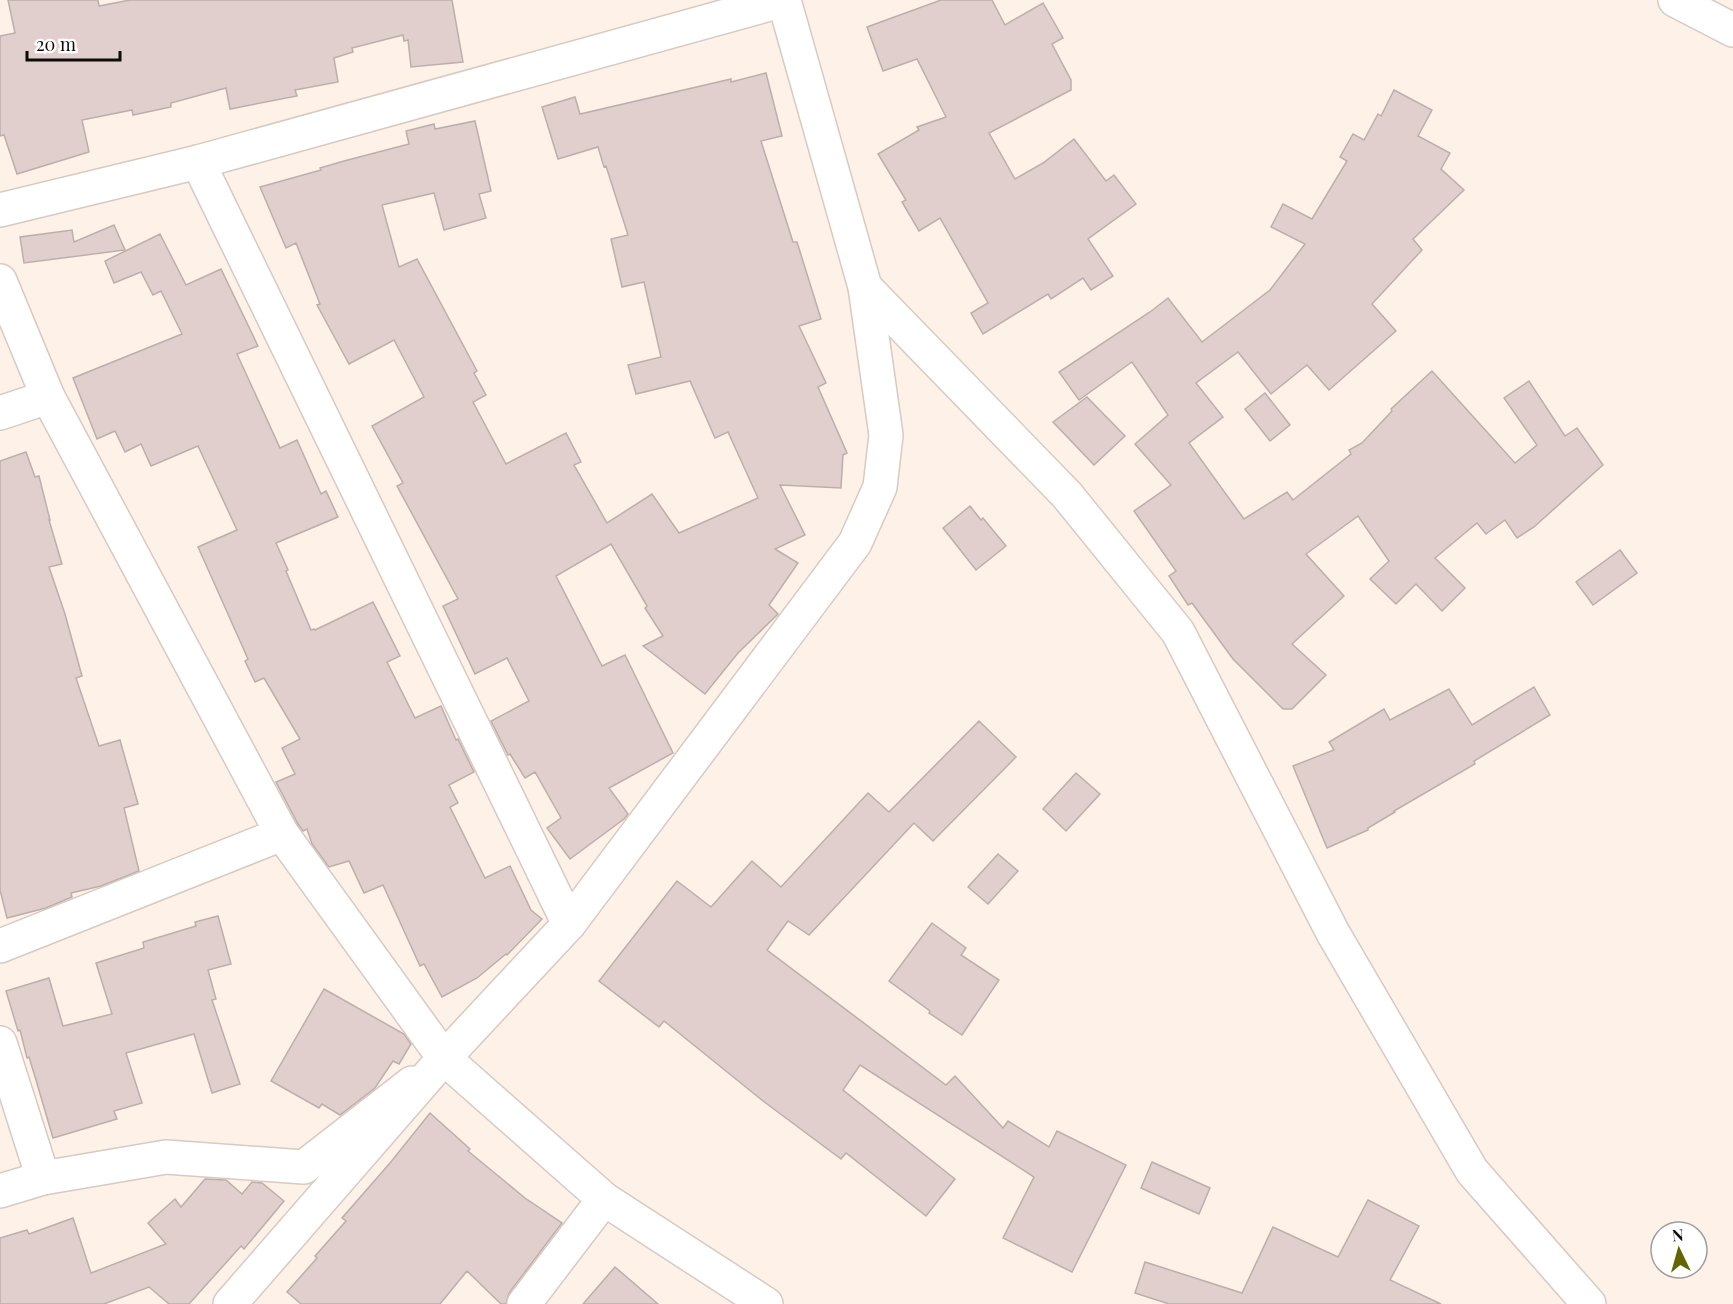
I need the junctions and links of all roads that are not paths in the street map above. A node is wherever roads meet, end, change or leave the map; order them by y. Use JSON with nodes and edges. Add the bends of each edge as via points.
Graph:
{"nodes":[{"id":1,"x":784,"y":0,"type":"edge"},
{"id":2,"x":1675,"y":0,"type":"edge"},
{"id":3,"x":1733,"y":30,"type":"edge"},
{"id":4,"x":198,"y":162,"type":"junction"},
{"id":5,"x":0,"y":210,"type":"edge"},
{"id":6,"x":0,"y":281,"type":"edge"},
{"id":7,"x":864,"y":287,"type":"junction"},
{"id":8,"x":48,"y":397,"type":"junction"},
{"id":9,"x":0,"y":412,"type":"edge"},
{"id":10,"x":282,"y":834,"type":"junction"},
{"id":11,"x":569,"y":924,"type":"junction"},
{"id":12,"x":0,"y":946,"type":"edge"},
{"id":13,"x":0,"y":1043,"type":"edge"},
{"id":14,"x":444,"y":1058,"type":"junction"},
{"id":15,"x":43,"y":1178,"type":"junction"},
{"id":16,"x":0,"y":1191,"type":"edge"},
{"id":17,"x":604,"y":1199,"type":"junction"},
{"id":18,"x":230,"y":1304,"type":"edge"},
{"id":19,"x":524,"y":1304,"type":"edge"},
{"id":20,"x":766,"y":1304,"type":"edge"},
{"id":21,"x":1589,"y":1304,"type":"edge"}],
"edges":[{"from":1,"to":4,"type":"street"},
{"from":1,"to":7,"type":"street"},
{"from":2,"to":3,"type":"street"},
{"from":4,"to":5,"type":"street"},
{"from":4,"to":11,"type":"street"},
{"from":6,"to":8,"type":"street"},
{"from":7,"to":11,"type":"street","via":[[886,435],[880,487],[855,543]]},
{"from":7,"to":21,"type":"street","via":[[1067,495],[1178,632],[1333,933],[1472,1171]]},
{"from":8,"to":9,"type":"street"},
{"from":8,"to":10,"type":"street"},
{"from":10,"to":12,"type":"street"},
{"from":10,"to":14,"type":"street"},
{"from":11,"to":14,"type":"street"},
{"from":13,"to":15,"type":"street"},
{"from":14,"to":15,"type":"street","via":[[304,1167],[166,1157]]},
{"from":14,"to":17,"type":"street"},
{"from":14,"to":18,"type":"street"},
{"from":15,"to":16,"type":"street"},
{"from":17,"to":19,"type":"street"},
{"from":17,"to":20,"type":"street"}]}
